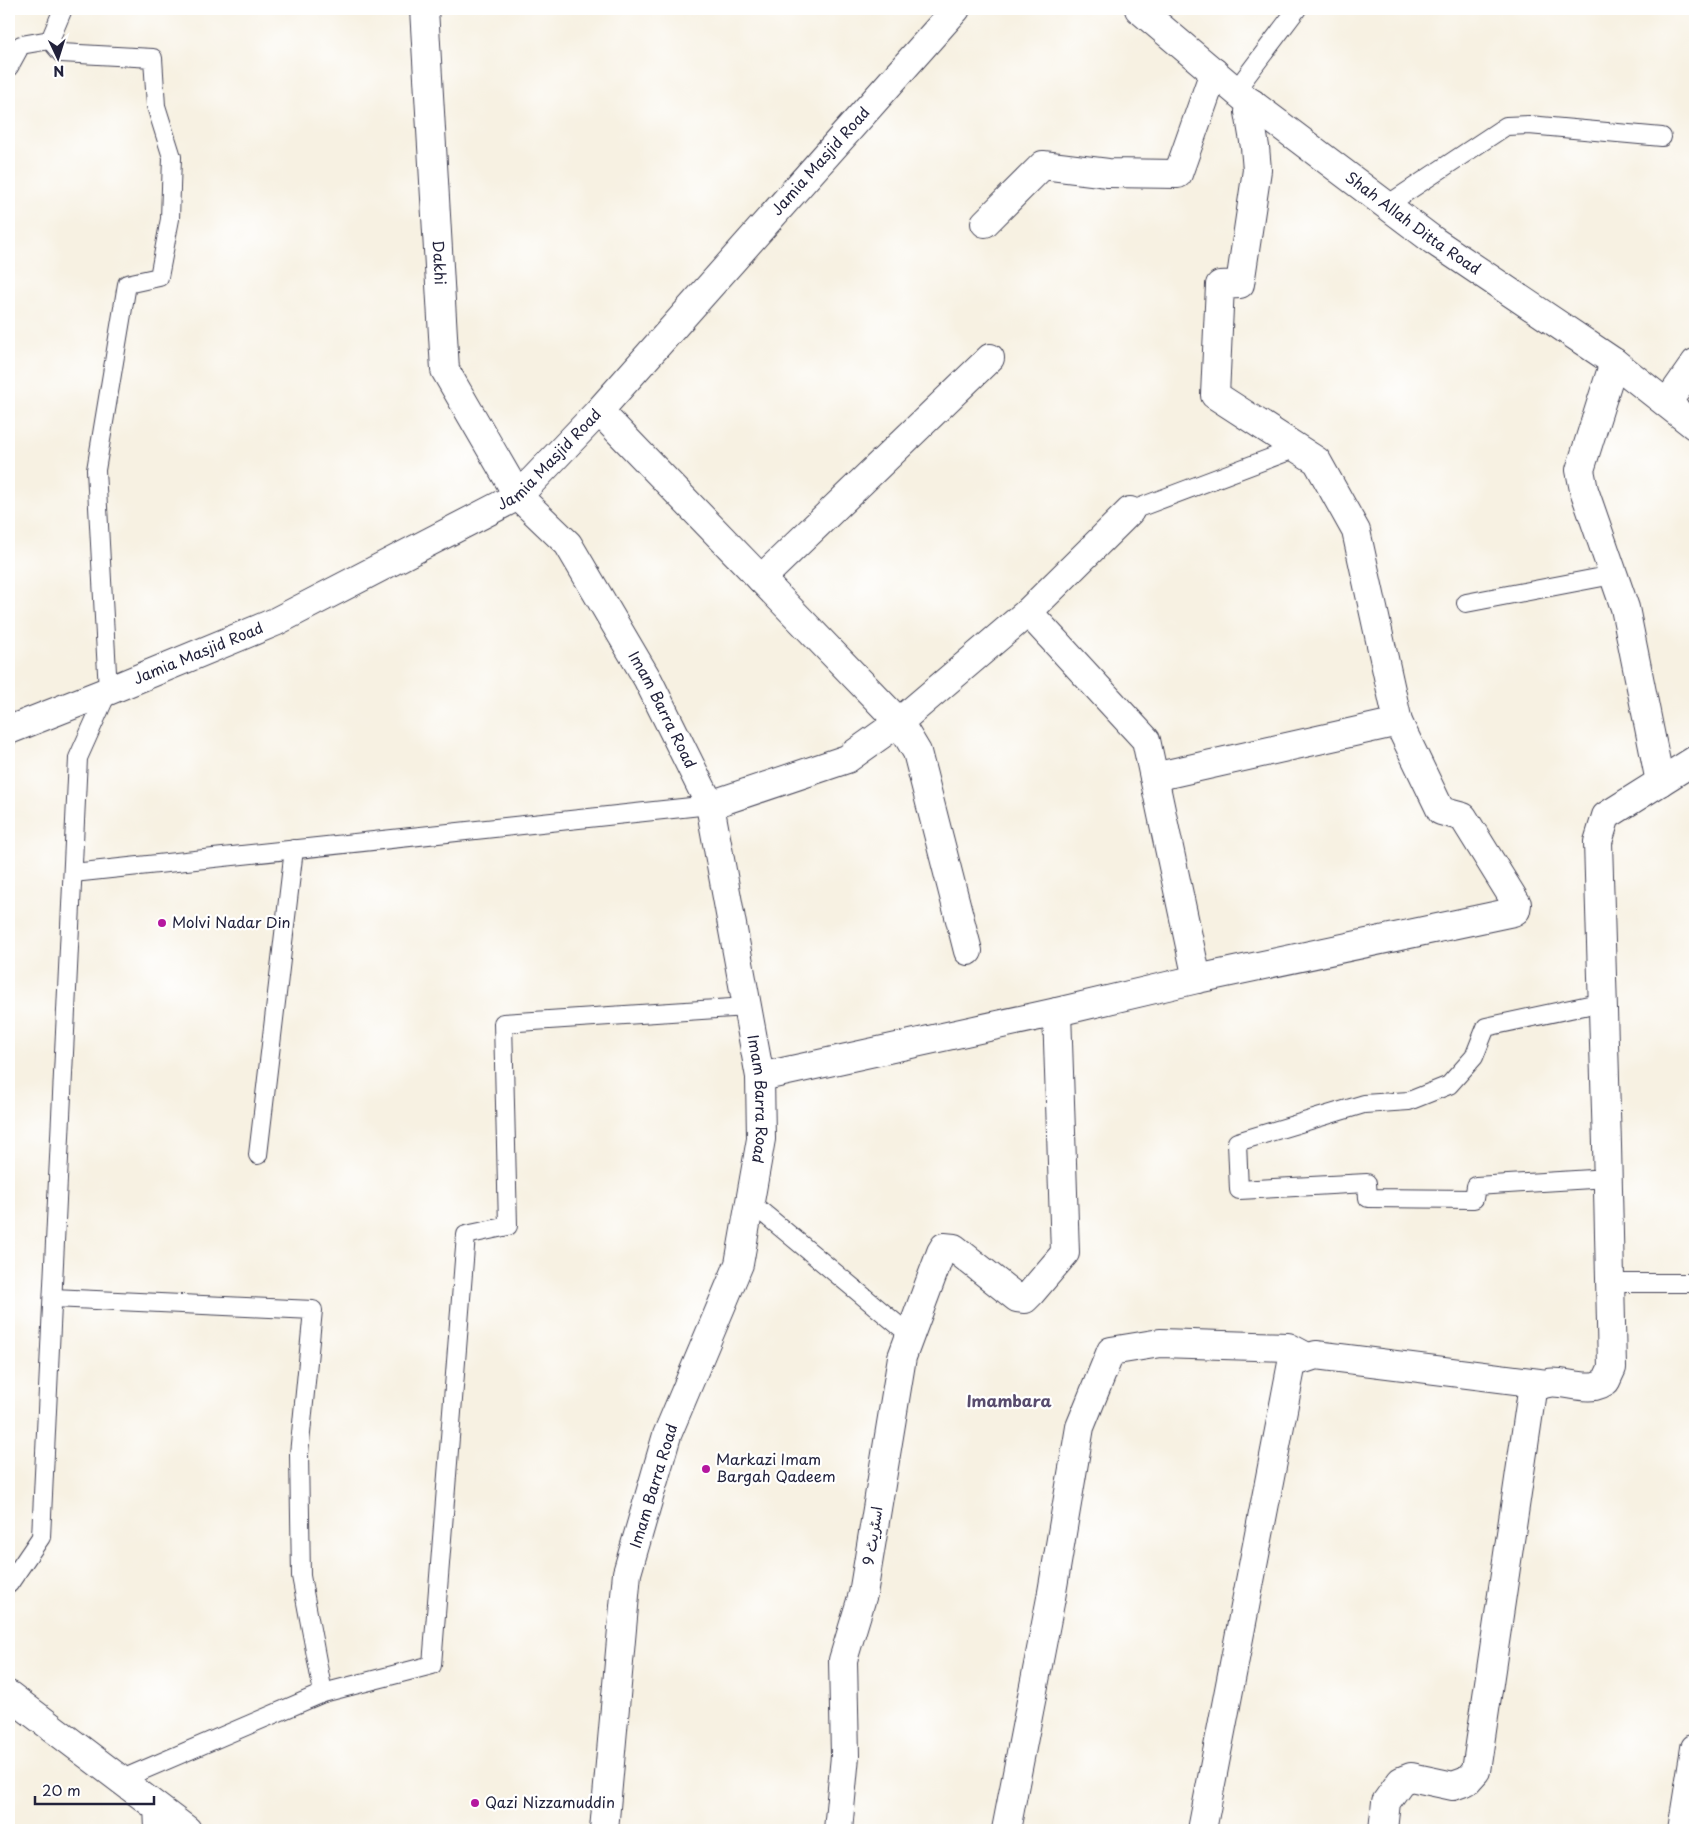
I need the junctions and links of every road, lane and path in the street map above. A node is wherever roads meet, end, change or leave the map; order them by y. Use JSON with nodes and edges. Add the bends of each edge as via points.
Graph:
{"nodes":[{"id":1,"x":63,"y":9,"type":"edge"},
{"id":2,"x":424,"y":9,"type":"edge"},
{"id":3,"x":956,"y":9,"type":"edge"},
{"id":4,"x":1140,"y":9,"type":"edge"},
{"id":5,"x":1297,"y":9,"type":"edge"},
{"id":6,"x":50,"y":40,"type":"junction"},
{"id":7,"x":9,"y":67,"type":"edge"},
{"id":8,"x":1214,"y":72,"type":"junction"},
{"id":9,"x":1244,"y":97,"type":"junction"},
{"id":10,"x":1662,"y":137,"type":"dead end"},
{"id":11,"x":1387,"y":205,"type":"junction"},
{"id":12,"x":985,"y":223,"type":"dead end"},
{"id":13,"x":990,"y":358,"type":"dead end"},
{"id":14,"x":1614,"y":362,"type":"junction"},
{"id":15,"x":1695,"y":363,"type":"edge"},
{"id":16,"x":1667,"y":403,"type":"junction"},
{"id":17,"x":599,"y":411,"type":"junction"},
{"id":18,"x":1695,"y":426,"type":"edge"},
{"id":19,"x":1297,"y":448,"type":"junction"},
{"id":20,"x":518,"y":496,"type":"junction"},
{"id":21,"x":1130,"y":511,"type":"joint"},
{"id":22,"x":1613,"y":575,"type":"junction"},
{"id":23,"x":761,"y":579,"type":"junction"},
{"id":24,"x":1466,"y":603,"type":"dead end"},
{"id":25,"x":1028,"y":612,"type":"junction"},
{"id":26,"x":108,"y":691,"type":"junction"},
{"id":27,"x":899,"y":722,"type":"junction"},
{"id":28,"x":1398,"y":722,"type":"junction"},
{"id":29,"x":9,"y":730,"type":"edge"},
{"id":30,"x":1695,"y":760,"type":"edge"},
{"id":31,"x":1154,"y":777,"type":"junction"},
{"id":32,"x":1660,"y":782,"type":"junction"},
{"id":33,"x":710,"y":805,"type":"junction"},
{"id":34,"x":294,"y":850,"type":"junction"},
{"id":35,"x":73,"y":874,"type":"junction"},
{"id":36,"x":968,"y":951,"type":"dead end"},
{"id":37,"x":1197,"y":979,"type":"junction"},
{"id":38,"x":1603,"y":1002,"type":"junction"},
{"id":39,"x":747,"y":1007,"type":"junction"},
{"id":40,"x":1056,"y":1012,"type":"junction"},
{"id":41,"x":760,"y":1077,"type":"junction"},
{"id":42,"x":258,"y":1155,"type":"dead end"},
{"id":43,"x":1608,"y":1178,"type":"junction"},
{"id":44,"x":750,"y":1202,"type":"junction"},
{"id":45,"x":1610,"y":1283,"type":"junction"},
{"id":46,"x":1695,"y":1283,"type":"edge"},
{"id":47,"x":53,"y":1298,"type":"junction"},
{"id":48,"x":910,"y":1335,"type":"junction"},
{"id":49,"x":1307,"y":1357,"type":"junction"},
{"id":50,"x":1539,"y":1384,"type":"junction"},
{"id":51,"x":9,"y":1584,"type":"edge"},
{"id":52,"x":323,"y":1693,"type":"junction"},
{"id":53,"x":9,"y":1695,"type":"edge"},
{"id":54,"x":1695,"y":1748,"type":"edge"},
{"id":55,"x":120,"y":1780,"type":"junction"},
{"id":56,"x":154,"y":1818,"type":"edge"},
{"id":57,"x":187,"y":1830,"type":"edge"},
{"id":58,"x":604,"y":1830,"type":"edge"},
{"id":59,"x":838,"y":1830,"type":"edge"},
{"id":60,"x":1006,"y":1830,"type":"edge"},
{"id":61,"x":1202,"y":1830,"type":"edge"},
{"id":62,"x":1383,"y":1830,"type":"edge"},
{"id":63,"x":1682,"y":1830,"type":"edge"}],
"edges":[{"from":1,"to":6,"type":"lane"},
{"from":2,"to":20,"type":"street","name":"Dakhi","via":[[445,370]]},
{"from":3,"to":17,"type":"street","name":"Jamia Masjid Road"},
{"from":4,"to":8,"type":"street","name":"Shah Allah Ditta Road"},
{"from":5,"to":9,"type":"lane"},
{"from":6,"to":7,"type":"lane","via":[[21,45]]},
{"from":6,"to":26,"type":"lane","via":[[60,53],[153,58],[156,106],[172,157],[170,219],[160,277],[127,284],[96,470]]},
{"from":8,"to":9,"type":"street","name":"Shah Allah Ditta Road"},
{"from":8,"to":12,"type":"street","via":[[1178,174],[1108,173],[1043,166]]},
{"from":9,"to":11,"type":"street","name":"Shah Allah Ditta Road"},
{"from":9,"to":19,"type":"street","via":[[1250,112],[1257,170],[1240,284],[1220,285],[1215,395]]},
{"from":10,"to":11,"type":"lane","via":[[1530,125],[1506,126]]},
{"from":11,"to":14,"type":"street","name":"Shah Allah Ditta Road","via":[[1434,241]]},
{"from":13,"to":23,"type":"street"},
{"from":14,"to":16,"type":"street","name":"Shah Allah Ditta Road"},
{"from":14,"to":22,"type":"street","via":[[1580,470]]},
{"from":15,"to":16,"type":"street"},
{"from":16,"to":18,"type":"street","name":"Shah Allah Ditta Road"},
{"from":17,"to":20,"type":"street","name":"Jamia Masjid Road"},
{"from":17,"to":23,"type":"street"},
{"from":19,"to":21,"type":"lane"},
{"from":19,"to":28,"type":"street","via":[[1317,461],[1356,531]]},
{"from":20,"to":26,"type":"street","name":"Jamia Masjid Road","via":[[275,622]]},
{"from":20,"to":33,"type":"street","name":"Imam Barra Road","via":[[568,544],[648,680]]},
{"from":21,"to":25,"type":"street"},
{"from":22,"to":24,"type":"lane"},
{"from":22,"to":32,"type":"street","via":[[1625,608]]},
{"from":23,"to":27,"type":"street"},
{"from":25,"to":27,"type":"street"},
{"from":25,"to":31,"type":"street","via":[[1146,740]]},
{"from":26,"to":29,"type":"street","name":"Jamia Masjid Road"},
{"from":26,"to":35,"type":"lane","via":[[78,758]]},
{"from":27,"to":33,"type":"street","via":[[847,759]]},
{"from":27,"to":36,"type":"street","via":[[917,752]]},
{"from":28,"to":31,"type":"street"},
{"from":28,"to":37,"type":"street","via":[[1441,812],[1463,816],[1517,904],[1516,910]]},
{"from":30,"to":32,"type":"street"},
{"from":31,"to":37,"type":"street"},
{"from":32,"to":38,"type":"street","via":[[1606,816],[1598,842]]},
{"from":33,"to":34,"type":"lane"},
{"from":33,"to":39,"type":"street","name":"Imam Barra Road"},
{"from":34,"to":35,"type":"lane"},
{"from":34,"to":42,"type":"lane"},
{"from":35,"to":47,"type":"lane"},
{"from":37,"to":40,"type":"street"},
{"from":38,"to":43,"type":"street"},
{"from":38,"to":43,"type":"lane","via":[[1486,1027],[1474,1057],[1449,1085],[1409,1101],[1364,1104],[1237,1142],[1239,1190],[1367,1183],[1368,1198],[1474,1199],[1476,1186]]},
{"from":39,"to":41,"type":"street","name":"Imam Barra Road"},
{"from":39,"to":52,"type":"lane","via":[[503,1023],[508,1226],[466,1235],[432,1665]]},
{"from":40,"to":41,"type":"street"},
{"from":40,"to":48,"type":"street","name":"اسٹریٹ 9","via":[[1064,1253],[1025,1299],[1018,1298],[954,1248],[944,1247]]},
{"from":41,"to":44,"type":"street","name":"Imam Barra Road","via":[[761,1138]]},
{"from":43,"to":45,"type":"street"},
{"from":44,"to":48,"type":"lane"},
{"from":44,"to":58,"type":"street","name":"Imam Barra Road","via":[[739,1264],[667,1435],[627,1573]]},
{"from":45,"to":46,"type":"lane"},
{"from":45,"to":50,"type":"street","via":[[1612,1368],[1606,1381],[1594,1386]]},
{"from":47,"to":51,"type":"lane","via":[[41,1537]]},
{"from":47,"to":52,"type":"lane","via":[[313,1310],[299,1454],[300,1576]]},
{"from":48,"to":59,"type":"street","name":"اسٹریٹ 9","via":[[902,1358],[863,1594],[843,1660],[845,1756]]},
{"from":49,"to":50,"type":"street","via":[[1316,1355]]},
{"from":49,"to":60,"type":"street","via":[[1288,1347],[1160,1343],[1111,1351],[1080,1427]]},
{"from":49,"to":61,"type":"street","via":[[1292,1363]]},
{"from":50,"to":62,"type":"street","via":[[1532,1390],[1476,1771],[1467,1781],[1453,1786],[1411,1777],[1402,1781],[1386,1802]]},
{"from":52,"to":55,"type":"lane"},
{"from":53,"to":55,"type":"street"},
{"from":54,"to":63,"type":"street"},
{"from":55,"to":56,"type":"street"},
{"from":56,"to":57,"type":"street"}]}
